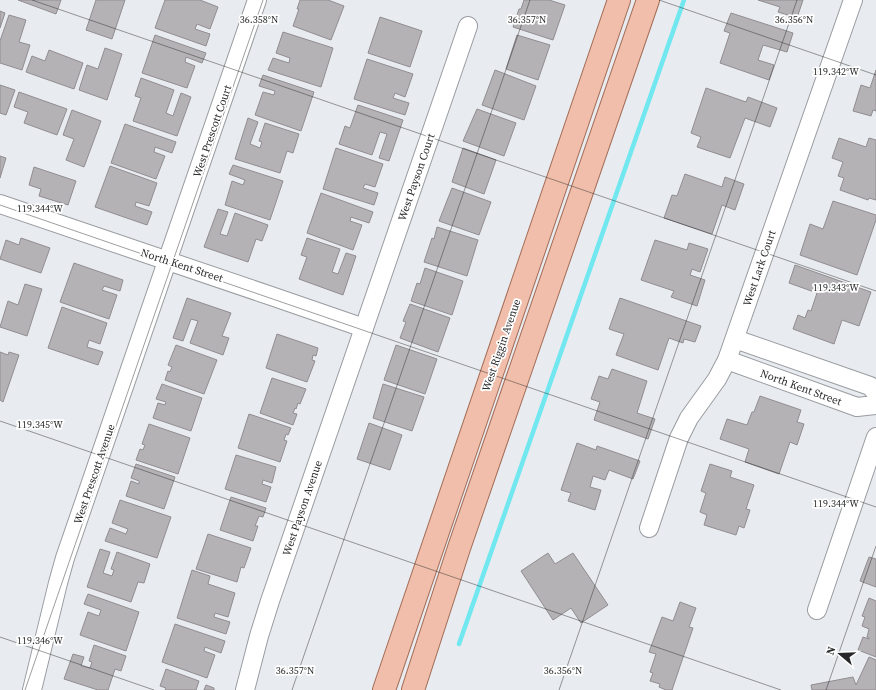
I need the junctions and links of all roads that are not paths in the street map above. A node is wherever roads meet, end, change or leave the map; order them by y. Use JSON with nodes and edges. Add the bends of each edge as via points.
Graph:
{"nodes":[{"id":1,"x":257,"y":0,"type":"edge"},
{"id":2,"x":619,"y":0,"type":"edge"},
{"id":3,"x":648,"y":0,"type":"edge"},
{"id":4,"x":853,"y":0,"type":"edge"},
{"id":5,"x":468,"y":26,"type":"dead end"},
{"id":6,"x":0,"y":204,"type":"edge"},
{"id":7,"x":168,"y":261,"type":"junction"},
{"id":8,"x":364,"y":328,"type":"junction"},
{"id":9,"x":734,"y":339,"type":"junction"},
{"id":10,"x":727,"y":360,"type":"junction"},
{"id":11,"x":876,"y":393,"type":"edge"},
{"id":12,"x":876,"y":405,"type":"edge"},
{"id":13,"x":876,"y":437,"type":"edge"},
{"id":14,"x":649,"y":528,"type":"dead end"},
{"id":15,"x":427,"y":563,"type":"junction"},
{"id":16,"x":817,"y":610,"type":"dead end"},
{"id":17,"x":32,"y":690,"type":"edge"},
{"id":18,"x":245,"y":690,"type":"edge"},
{"id":19,"x":384,"y":690,"type":"edge"},
{"id":20,"x":395,"y":690,"type":"edge"},
{"id":21,"x":413,"y":690,"type":"edge"}],
"edges":[{"from":1,"to":7,"type":"street","name":"West Prescott Court"},
{"from":2,"to":15,"type":"main road","name":"West Riggin Avenue"},
{"from":3,"to":21,"type":"main road","via":[[459,548]]},
{"from":4,"to":9,"type":"street","name":"West Lark Court"},
{"from":5,"to":8,"type":"street","name":"West Payson Court"},
{"from":6,"to":7,"type":"street","name":"North Kent Street"},
{"from":7,"to":8,"type":"street","name":"North Kent Street"},
{"from":7,"to":17,"type":"street","name":"West Prescott Avenue","via":[[65,558]]},
{"from":8,"to":18,"type":"street","name":"West Payson Avenue","via":[[268,608]]},
{"from":9,"to":10,"type":"street","name":"West Lark Court"},
{"from":9,"to":11,"type":"street","name":"North Kent Street","via":[[870,386]]},
{"from":10,"to":12,"type":"street","name":"North Kent Street","via":[[857,407]]},
{"from":10,"to":14,"type":"street","name":"West Lark Court","via":[[679,438]]},
{"from":13,"to":16,"type":"street"},
{"from":15,"to":19,"type":"main road","name":"West Riggin Avenue"},
{"from":15,"to":20,"type":"main road","via":[[428,591]]}]}
